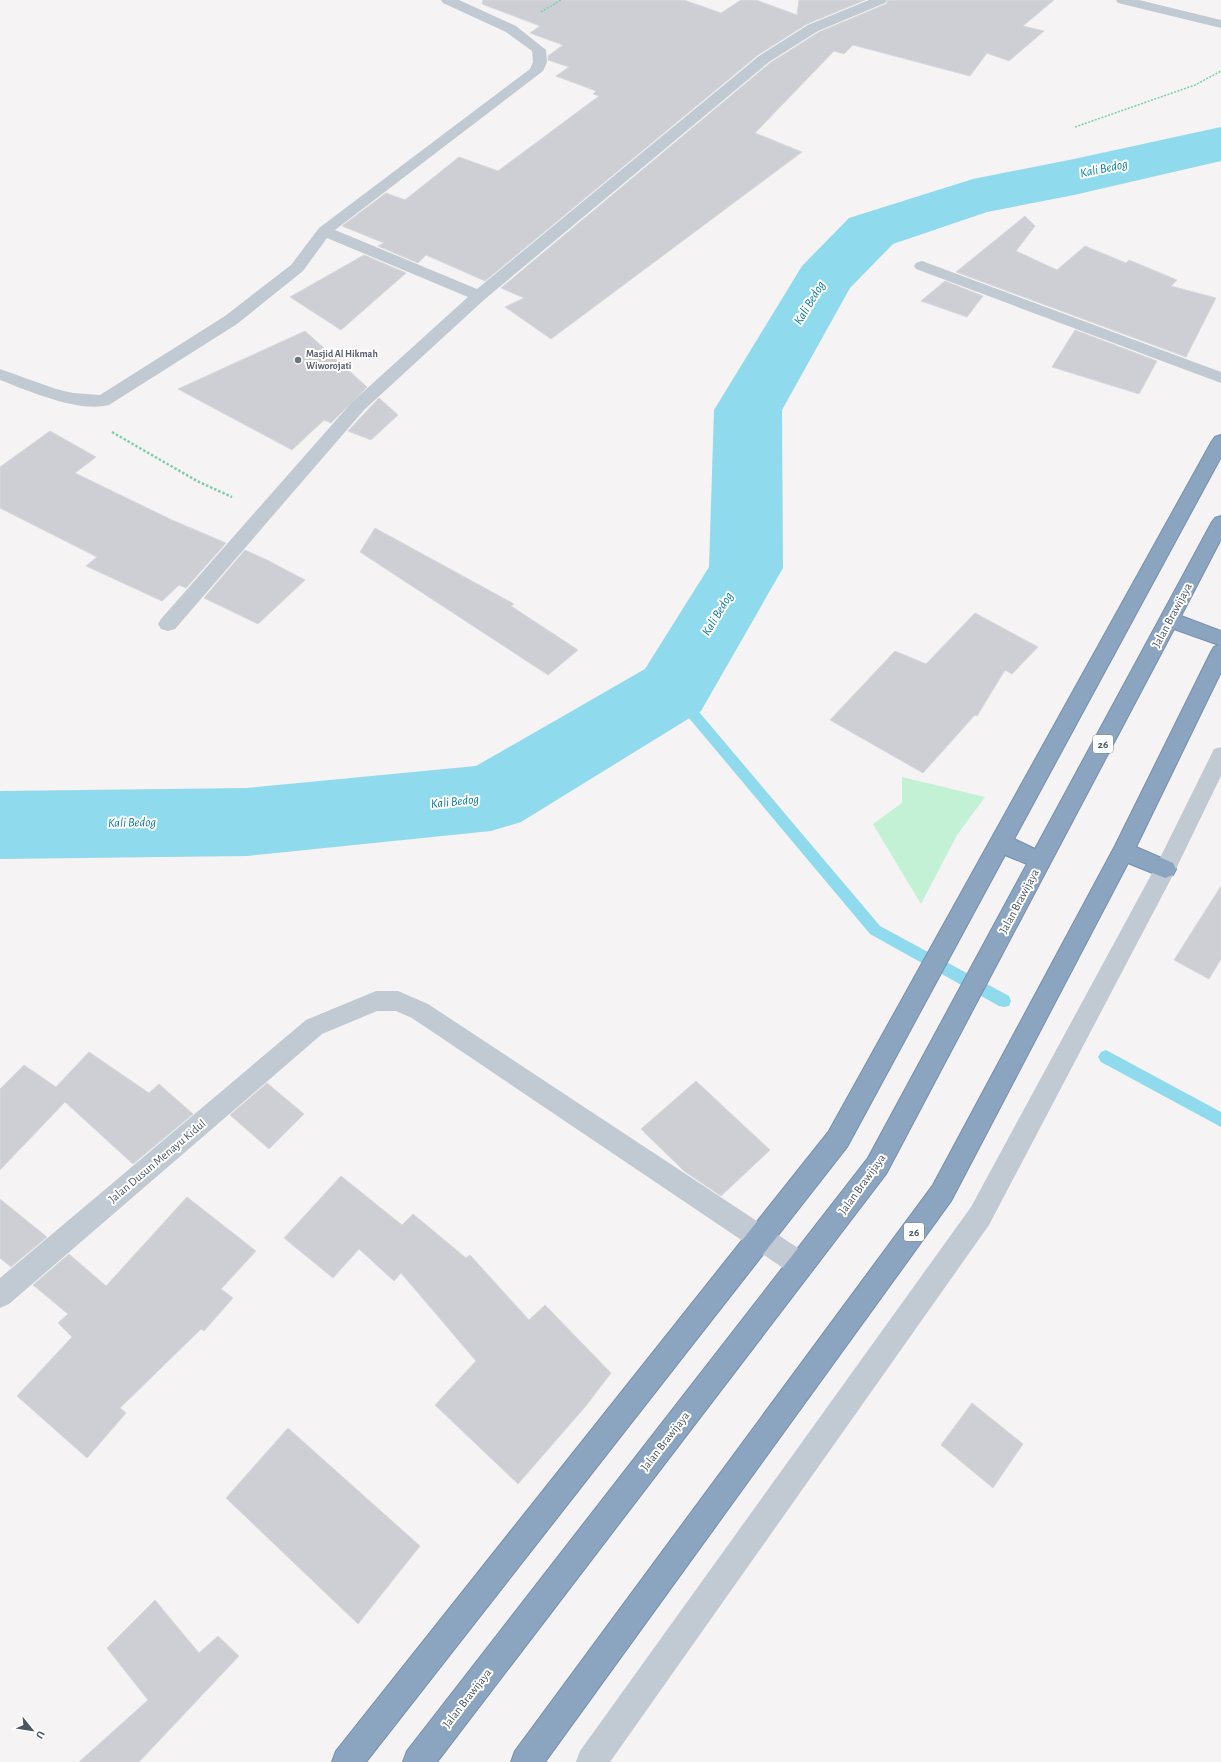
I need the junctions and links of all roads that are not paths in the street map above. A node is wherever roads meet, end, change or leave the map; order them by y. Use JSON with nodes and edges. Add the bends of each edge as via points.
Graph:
{"nodes":[{"id":1,"x":448,"y":0,"type":"edge"},
{"id":2,"x":880,"y":0,"type":"edge"},
{"id":3,"x":1123,"y":0,"type":"edge"},
{"id":4,"x":1221,"y":24,"type":"edge"},
{"id":5,"x":324,"y":231,"type":"junction"},
{"id":6,"x":922,"y":266,"type":"dead end"},
{"id":7,"x":479,"y":296,"type":"junction"},
{"id":8,"x":0,"y":374,"type":"edge"},
{"id":9,"x":1221,"y":378,"type":"edge"},
{"id":10,"x":1221,"y":441,"type":"edge"},
{"id":11,"x":1221,"y":522,"type":"edge"},
{"id":12,"x":1169,"y":620,"type":"junction"},
{"id":13,"x":168,"y":624,"type":"dead end"},
{"id":14,"x":1221,"y":639,"type":"edge"},
{"id":15,"x":1221,"y":652,"type":"edge"},
{"id":16,"x":1221,"y":755,"type":"edge"},
{"id":17,"x":1001,"y":843,"type":"junction"},
{"id":18,"x":1123,"y":851,"type":"junction"},
{"id":19,"x":1041,"y":860,"type":"junction"},
{"id":20,"x":1165,"y":869,"type":"junction"},
{"id":21,"x":760,"y":1238,"type":"junction"},
{"id":22,"x":801,"y":1265,"type":"junction"},
{"id":23,"x":0,"y":1295,"type":"edge"},
{"id":24,"x":347,"y":1762,"type":"edge"},
{"id":25,"x":418,"y":1762,"type":"edge"},
{"id":26,"x":526,"y":1762,"type":"edge"},
{"id":27,"x":591,"y":1762,"type":"edge"}],
"edges":[{"from":1,"to":5,"type":"street","via":[[525,38],[539,50],[540,62],[536,71]]},
{"from":2,"to":7,"type":"street","via":[[814,28],[764,59]]},
{"from":3,"to":4,"type":"street"},
{"from":5,"to":7,"type":"street"},
{"from":5,"to":8,"type":"street","via":[[297,268],[232,320],[103,401],[73,399],[50,393]]},
{"from":6,"to":9,"type":"street"},
{"from":7,"to":13,"type":"street","via":[[358,406]]},
{"from":10,"to":17,"type":"highway"},
{"from":11,"to":12,"type":"highway","name":"Jalan Brawijaya","number":"26"},
{"from":12,"to":14,"type":"highway"},
{"from":12,"to":19,"type":"highway","name":"Jalan Brawijaya","number":"26"},
{"from":15,"to":18,"type":"highway","number":"26"},
{"from":16,"to":20,"type":"street"},
{"from":17,"to":19,"type":"highway"},
{"from":17,"to":21,"type":"highway","via":[[838,1139]]},
{"from":18,"to":20,"type":"highway"},
{"from":18,"to":26,"type":"highway","number":"26","via":[[942,1193]]},
{"from":19,"to":22,"type":"highway","name":"Jalan Brawijaya","number":"26","via":[[877,1166]]},
{"from":20,"to":27,"type":"street","via":[[980,1216]]},
{"from":21,"to":22,"type":"street","name":"Jalan Dusun Menayu Kidul"},
{"from":21,"to":23,"type":"street","name":"Jalan Dusun Menayu Kidul","via":[[420,1011],[398,1001],[376,1001],[314,1027]]},
{"from":21,"to":24,"type":"highway"},
{"from":22,"to":25,"type":"highway","name":"Jalan Brawijaya","number":"26"}]}
